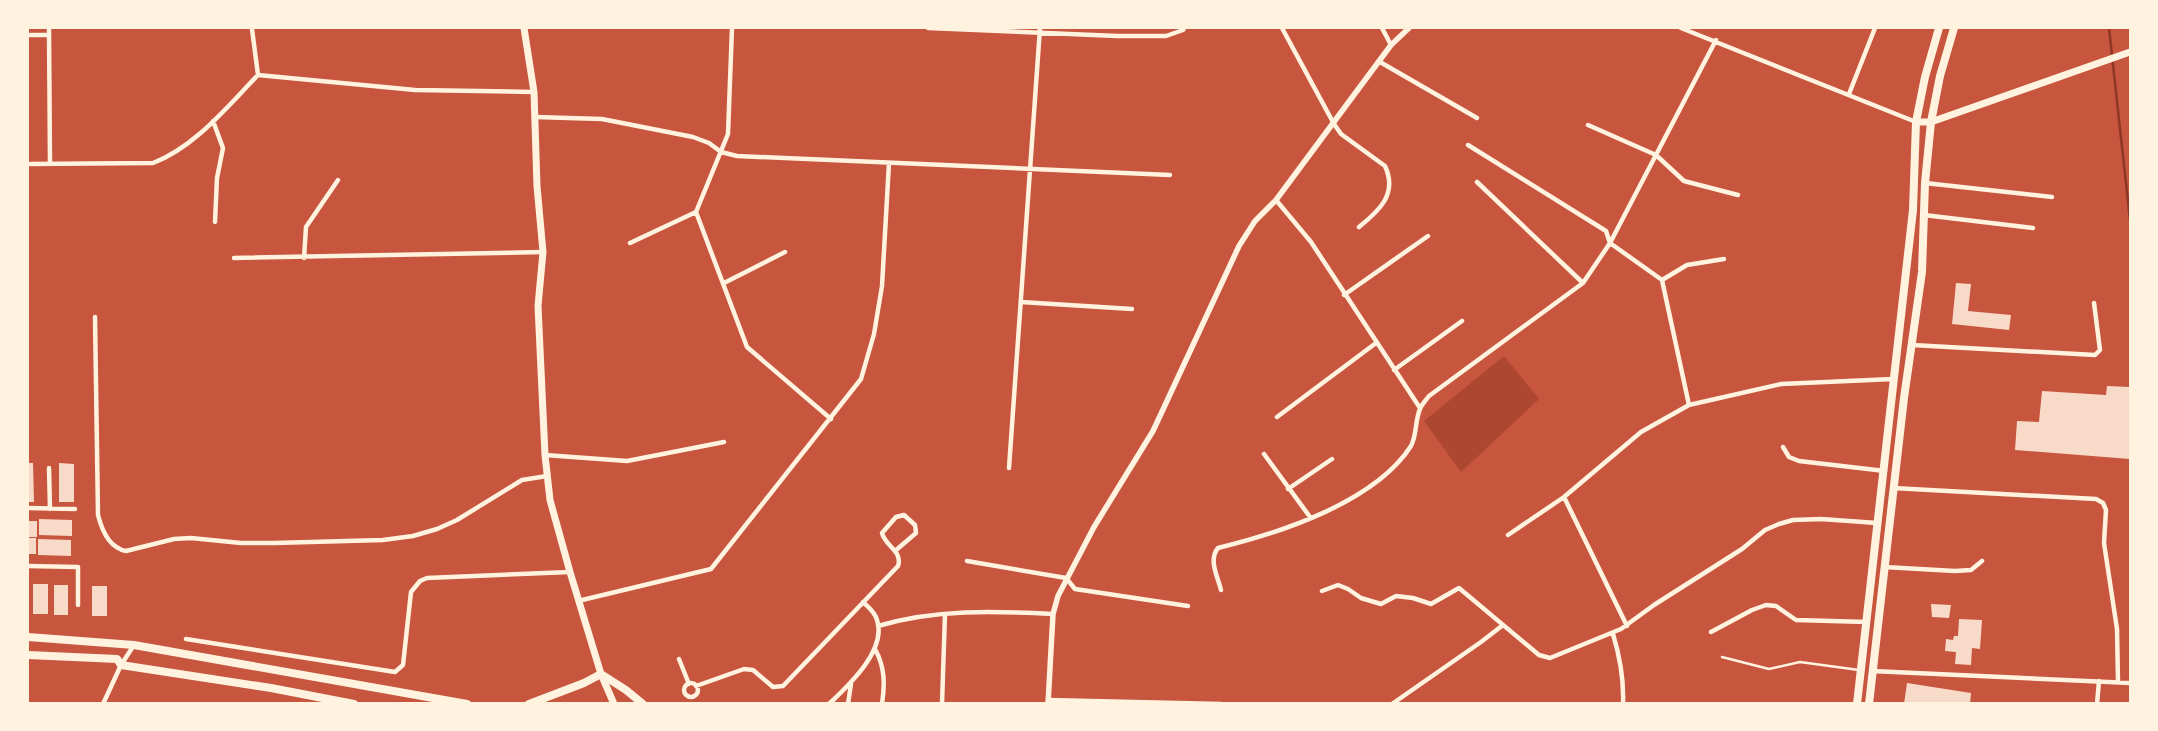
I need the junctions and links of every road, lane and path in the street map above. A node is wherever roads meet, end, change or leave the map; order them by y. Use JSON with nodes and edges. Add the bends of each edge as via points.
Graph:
{"nodes":[{"id":1,"x":49,"y":28,"type":"edge"},
{"id":2,"x":251,"y":28,"type":"edge"},
{"id":3,"x":524,"y":28,"type":"edge"},
{"id":4,"x":732,"y":28,"type":"edge"},
{"id":5,"x":928,"y":28,"type":"edge"},
{"id":6,"x":1184,"y":28,"type":"edge"},
{"id":7,"x":1282,"y":28,"type":"edge"},
{"id":8,"x":1382,"y":28,"type":"edge"},
{"id":9,"x":1408,"y":28,"type":"edge"},
{"id":10,"x":1681,"y":28,"type":"edge"},
{"id":11,"x":1874,"y":28,"type":"edge"},
{"id":12,"x":1940,"y":28,"type":"edge"},
{"id":13,"x":1954,"y":28,"type":"edge"},
{"id":14,"x":1040,"y":30,"type":"edge"},
{"id":15,"x":28,"y":35,"type":"edge"},
{"id":16,"x":49,"y":35,"type":"junction"},
{"id":17,"x":1716,"y":40,"type":"junction"},
{"id":18,"x":1391,"y":45,"type":"junction"},
{"id":19,"x":2130,"y":52,"type":"edge"},
{"id":20,"x":1380,"y":62,"type":"junction"},
{"id":21,"x":258,"y":75,"type":"junction"},
{"id":22,"x":534,"y":92,"type":"junction"},
{"id":23,"x":1849,"y":94,"type":"junction"},
{"id":24,"x":535,"y":117,"type":"junction"},
{"id":25,"x":1477,"y":118,"type":"dead end"},
{"id":26,"x":213,"y":121,"type":"junction"},
{"id":27,"x":1916,"y":122,"type":"junction"},
{"id":28,"x":1931,"y":122,"type":"junction"},
{"id":29,"x":1334,"y":124,"type":"junction"},
{"id":30,"x":1588,"y":125,"type":"dead end"},
{"id":31,"x":1468,"y":145,"type":"dead end"},
{"id":32,"x":721,"y":152,"type":"junction"},
{"id":33,"x":1656,"y":155,"type":"junction"},
{"id":34,"x":889,"y":163,"type":"junction"},
{"id":35,"x":28,"y":164,"type":"edge"},
{"id":36,"x":50,"y":164,"type":"junction"},
{"id":37,"x":1030,"y":170,"type":"junction"},
{"id":38,"x":1170,"y":175,"type":"dead end"},
{"id":39,"x":338,"y":180,"type":"dead end"},
{"id":40,"x":1477,"y":182,"type":"dead end"},
{"id":41,"x":1925,"y":183,"type":"junction"},
{"id":42,"x":1738,"y":195,"type":"dead end"},
{"id":43,"x":2052,"y":197,"type":"dead end"},
{"id":44,"x":1276,"y":200,"type":"junction"},
{"id":45,"x":696,"y":212,"type":"junction"},
{"id":46,"x":1924,"y":215,"type":"junction"},
{"id":47,"x":214,"y":222,"type":"dead end"},
{"id":48,"x":1359,"y":227,"type":"dead end"},
{"id":49,"x":2033,"y":228,"type":"dead end"},
{"id":50,"x":1428,"y":236,"type":"dead end"},
{"id":51,"x":630,"y":243,"type":"dead end"},
{"id":52,"x":1610,"y":243,"type":"junction"},
{"id":53,"x":543,"y":252,"type":"junction"},
{"id":54,"x":785,"y":252,"type":"dead end"},
{"id":55,"x":234,"y":258,"type":"dead end"},
{"id":56,"x":304,"y":258,"type":"junction"},
{"id":57,"x":1724,"y":259,"type":"dead end"},
{"id":58,"x":1662,"y":280,"type":"junction"},
{"id":59,"x":724,"y":283,"type":"junction"},
{"id":60,"x":1583,"y":283,"type":"junction"},
{"id":61,"x":1344,"y":295,"type":"junction"},
{"id":62,"x":1021,"y":302,"type":"junction"},
{"id":63,"x":2094,"y":303,"type":"dead end"},
{"id":64,"x":1132,"y":309,"type":"dead end"},
{"id":65,"x":95,"y":317,"type":"dead end"},
{"id":66,"x":1462,"y":321,"type":"dead end"},
{"id":67,"x":1376,"y":344,"type":"junction"},
{"id":68,"x":1912,"y":345,"type":"junction"},
{"id":69,"x":1394,"y":370,"type":"junction"},
{"id":70,"x":1893,"y":380,"type":"junction"},
{"id":71,"x":1689,"y":405,"type":"junction"},
{"id":72,"x":1420,"y":408,"type":"junction"},
{"id":73,"x":1278,"y":417,"type":"dead end"},
{"id":74,"x":830,"y":419,"type":"junction"},
{"id":75,"x":724,"y":442,"type":"dead end"},
{"id":76,"x":1783,"y":447,"type":"dead end"},
{"id":77,"x":1264,"y":454,"type":"dead end"},
{"id":78,"x":545,"y":455,"type":"junction"},
{"id":79,"x":1332,"y":459,"type":"dead end"},
{"id":80,"x":49,"y":468,"type":"dead end"},
{"id":81,"x":1009,"y":468,"type":"dead end"},
{"id":82,"x":1885,"y":471,"type":"junction"},
{"id":83,"x":547,"y":476,"type":"junction"},
{"id":84,"x":1894,"y":488,"type":"junction"},
{"id":85,"x":1288,"y":489,"type":"junction"},
{"id":86,"x":1564,"y":497,"type":"junction"},
{"id":87,"x":28,"y":508,"type":"edge"},
{"id":88,"x":50,"y":509,"type":"junction"},
{"id":89,"x":76,"y":509,"type":"dead end"},
{"id":90,"x":1310,"y":517,"type":"junction"},
{"id":91,"x":1879,"y":523,"type":"junction"},
{"id":92,"x":1508,"y":535,"type":"dead end"},
{"id":93,"x":895,"y":551,"type":"junction"},
{"id":94,"x":967,"y":561,"type":"dead end"},
{"id":95,"x":1982,"y":561,"type":"dead end"},
{"id":96,"x":28,"y":566,"type":"edge"},
{"id":97,"x":1884,"y":566,"type":"junction"},
{"id":98,"x":570,"y":572,"type":"junction"},
{"id":99,"x":1066,"y":578,"type":"junction"},
{"id":100,"x":1222,"y":590,"type":"dead end"},
{"id":101,"x":1322,"y":591,"type":"dead end"},
{"id":102,"x":578,"y":601,"type":"junction"},
{"id":103,"x":863,"y":602,"type":"junction"},
{"id":104,"x":78,"y":605,"type":"dead end"},
{"id":105,"x":1188,"y":606,"type":"dead end"},
{"id":106,"x":945,"y":614,"type":"junction"},
{"id":107,"x":1053,"y":614,"type":"junction"},
{"id":108,"x":1866,"y":622,"type":"junction"},
{"id":109,"x":1503,"y":625,"type":"junction"},
{"id":110,"x":878,"y":626,"type":"junction"},
{"id":111,"x":1627,"y":626,"type":"junction"},
{"id":112,"x":1711,"y":632,"type":"dead end"},
{"id":113,"x":1613,"y":634,"type":"junction"},
{"id":114,"x":28,"y":637,"type":"edge"},
{"id":115,"x":186,"y":639,"type":"dead end"},
{"id":116,"x":134,"y":645,"type":"junction"},
{"id":117,"x":875,"y":649,"type":"junction"},
{"id":118,"x":28,"y":655,"type":"edge"},
{"id":119,"x":1722,"y":657,"type":"dead end"},
{"id":120,"x":679,"y":659,"type":"dead end"},
{"id":121,"x":121,"y":665,"type":"junction"},
{"id":122,"x":1861,"y":670,"type":"junction"},
{"id":123,"x":1872,"y":671,"type":"junction"},
{"id":124,"x":601,"y":674,"type":"junction"},
{"id":125,"x":2099,"y":681,"type":"junction"},
{"id":126,"x":2118,"y":682,"type":"junction"},
{"id":127,"x":851,"y":683,"type":"junction"},
{"id":128,"x":2130,"y":683,"type":"edge"},
{"id":129,"x":689,"y":684,"type":"junction"},
{"id":130,"x":696,"y":686,"type":"junction"},
{"id":131,"x":455,"y":702,"type":"edge"},
{"id":132,"x":1048,"y":702,"type":"edge"},
{"id":133,"x":103,"y":704,"type":"edge"},
{"id":134,"x":354,"y":704,"type":"edge"},
{"id":135,"x":467,"y":704,"type":"edge"},
{"id":136,"x":529,"y":704,"type":"edge"},
{"id":137,"x":614,"y":704,"type":"edge"},
{"id":138,"x":643,"y":704,"type":"edge"},
{"id":139,"x":829,"y":704,"type":"edge"},
{"id":140,"x":848,"y":704,"type":"edge"},
{"id":141,"x":882,"y":704,"type":"edge"},
{"id":142,"x":942,"y":704,"type":"edge"},
{"id":143,"x":1221,"y":704,"type":"edge"},
{"id":144,"x":1392,"y":704,"type":"edge"},
{"id":145,"x":1623,"y":704,"type":"edge"},
{"id":146,"x":1857,"y":704,"type":"edge"},
{"id":147,"x":1869,"y":704,"type":"edge"},
{"id":148,"x":2097,"y":704,"type":"edge"}],
"edges":[{"from":1,"to":16,"type":"street"},
{"from":2,"to":21,"type":"street"},
{"from":3,"to":22,"type":"main road"},
{"from":4,"to":32,"type":"street","via":[[729,128]]},
{"from":5,"to":14,"type":"street"},
{"from":6,"to":14,"type":"street","via":[[1166,36]]},
{"from":7,"to":29,"type":"street"},
{"from":8,"to":18,"type":"street"},
{"from":9,"to":18,"type":"street"},
{"from":10,"to":17,"type":"street"},
{"from":11,"to":23,"type":"street"},
{"from":12,"to":27,"type":"main road"},
{"from":13,"to":28,"type":"main road"},
{"from":14,"to":37,"type":"street"},
{"from":15,"to":16,"type":"street"},
{"from":16,"to":36,"type":"street"},
{"from":17,"to":23,"type":"street"},
{"from":17,"to":33,"type":"street"},
{"from":18,"to":20,"type":"street"},
{"from":19,"to":28,"type":"main road"},
{"from":20,"to":25,"type":"street"},
{"from":20,"to":29,"type":"street"},
{"from":21,"to":22,"type":"street","via":[[415,90]]},
{"from":21,"to":26,"type":"street"},
{"from":22,"to":24,"type":"main road"},
{"from":23,"to":27,"type":"street"},
{"from":24,"to":32,"type":"street","via":[[602,119],[693,137]]},
{"from":24,"to":53,"type":"main road"},
{"from":26,"to":36,"type":"street","via":[[171,156],[153,163]]},
{"from":26,"to":47,"type":"street","via":[[223,148]]},
{"from":27,"to":28,"type":"main road"},
{"from":27,"to":70,"type":"main road","via":[[1913,210]]},
{"from":28,"to":41,"type":"main road"},
{"from":29,"to":44,"type":"street"},
{"from":29,"to":48,"type":"street","via":[[1341,134],[1385,166],[1388,172],[1388,192],[1384,203],[1379,212]]},
{"from":30,"to":33,"type":"street"},
{"from":31,"to":52,"type":"street","via":[[1606,232]]},
{"from":32,"to":34,"type":"street","via":[[737,156]]},
{"from":32,"to":45,"type":"street"},
{"from":33,"to":42,"type":"street","via":[[1684,181]]},
{"from":33,"to":52,"type":"street"},
{"from":34,"to":37,"type":"street"},
{"from":34,"to":74,"type":"street","via":[[882,286],[874,334],[861,379]]},
{"from":35,"to":36,"type":"street"},
{"from":37,"to":38,"type":"street"},
{"from":37,"to":62,"type":"street"},
{"from":39,"to":56,"type":"street","via":[[306,227]]},
{"from":40,"to":60,"type":"street"},
{"from":41,"to":43,"type":"street"},
{"from":41,"to":46,"type":"main road"},
{"from":44,"to":61,"type":"street","via":[[1311,242]]},
{"from":44,"to":99,"type":"street","via":[[1254,221],[1239,246],[1153,431]]},
{"from":45,"to":51,"type":"street"},
{"from":45,"to":59,"type":"street"},
{"from":46,"to":49,"type":"street"},
{"from":46,"to":68,"type":"main road","via":[[1922,272]]},
{"from":50,"to":61,"type":"street"},
{"from":52,"to":58,"type":"street"},
{"from":52,"to":60,"type":"street"},
{"from":53,"to":56,"type":"street"},
{"from":53,"to":78,"type":"main road","via":[[538,306]]},
{"from":54,"to":59,"type":"street"},
{"from":55,"to":56,"type":"street"},
{"from":57,"to":58,"type":"street","via":[[1687,265]]},
{"from":58,"to":71,"type":"street"},
{"from":59,"to":74,"type":"street","via":[[747,348]]},
{"from":60,"to":72,"type":"street","via":[[1429,396]]},
{"from":61,"to":67,"type":"street"},
{"from":62,"to":64,"type":"street"},
{"from":62,"to":81,"type":"street"},
{"from":63,"to":68,"type":"street","via":[[2100,350],[2095,355]]},
{"from":65,"to":83,"type":"street","via":[[98,515],[101,526],[118,550],[191,538],[266,543],[383,540],[413,536],[456,520],[522,480]]},
{"from":66,"to":69,"type":"street"},
{"from":67,"to":69,"type":"street"},
{"from":67,"to":73,"type":"street"},
{"from":68,"to":84,"type":"main road"},
{"from":69,"to":72,"type":"street"},
{"from":70,"to":71,"type":"street","via":[[1781,384]]},
{"from":70,"to":82,"type":"main road"},
{"from":71,"to":86,"type":"street","via":[[1641,432]]},
{"from":72,"to":90,"type":"street","via":[[1412,444],[1390,472],[1356,497]]},
{"from":74,"to":102,"type":"street","via":[[711,568]]},
{"from":75,"to":78,"type":"street","via":[[627,461]]},
{"from":76,"to":82,"type":"street","via":[[1789,457],[1799,461]]},
{"from":77,"to":85,"type":"street"},
{"from":78,"to":83,"type":"main road"},
{"from":79,"to":85,"type":"street"},
{"from":80,"to":88,"type":"street"},
{"from":82,"to":91,"type":"main road"},
{"from":83,"to":98,"type":"main road","via":[[550,500]]},
{"from":84,"to":97,"type":"main road"},
{"from":84,"to":126,"type":"street","via":[[2096,499],[2103,503],[2106,510],[2104,542],[2117,628]]},
{"from":85,"to":90,"type":"street"},
{"from":86,"to":92,"type":"street"},
{"from":86,"to":111,"type":"street"},
{"from":87,"to":88,"type":"street"},
{"from":88,"to":89,"type":"street"},
{"from":90,"to":100,"type":"street","via":[[1276,533],[1218,548],[1213,559]]},
{"from":91,"to":108,"type":"main road"},
{"from":91,"to":111,"type":"street","via":[[1821,519],[1779,524],[1654,604]]},
{"from":93,"to":93,"type":"street","via":[[916,532],[915,525],[904,515],[896,517],[882,533]]},
{"from":93,"to":103,"type":"street","via":[[899,557],[898,566]]},
{"from":94,"to":99,"type":"street"},
{"from":95,"to":97,"type":"street","via":[[1971,570],[1956,571]]},
{"from":96,"to":104,"type":"street","via":[[78,567]]},
{"from":97,"to":123,"type":"main road"},
{"from":98,"to":102,"type":"main road"},
{"from":98,"to":115,"type":"street","via":[[427,578],[420,581],[411,592],[403,665],[392,672]]},
{"from":99,"to":105,"type":"street","via":[[1075,589]]},
{"from":99,"to":107,"type":"street"},
{"from":101,"to":109,"type":"street","via":[[1338,585],[1361,598],[1381,604],[1396,596],[1431,604],[1459,588]]},
{"from":102,"to":124,"type":"main road"},
{"from":103,"to":110,"type":"street","via":[[873,611]]},
{"from":103,"to":130,"type":"street","via":[[780,688],[773,687],[749,669]]},
{"from":106,"to":107,"type":"street"},
{"from":106,"to":110,"type":"street"},
{"from":106,"to":142,"type":"street"},
{"from":107,"to":132,"type":"street"},
{"from":108,"to":112,"type":"street","via":[[1796,620],[1776,606],[1766,605]]},
{"from":108,"to":122,"type":"main road"},
{"from":109,"to":113,"type":"street","via":[[1539,655],[1550,658]]},
{"from":109,"to":144,"type":"street"},
{"from":110,"to":117,"type":"street"},
{"from":111,"to":113,"type":"street"},
{"from":113,"to":145,"type":"street","via":[[1621,658]]},
{"from":114,"to":116,"type":"main road"},
{"from":116,"to":121,"type":"street"},
{"from":116,"to":131,"type":"main road"},
{"from":117,"to":127,"type":"street"},
{"from":117,"to":141,"type":"street","via":[[884,674]]},
{"from":118,"to":121,"type":"main road","via":[[117,659]]},
{"from":119,"to":122,"type":"lane","via":[[1769,669],[1800,662]]},
{"from":120,"to":129,"type":"street"},
{"from":121,"to":133,"type":"street"},
{"from":121,"to":134,"type":"main road"},
{"from":122,"to":146,"type":"main road"},
{"from":123,"to":125,"type":"street"},
{"from":123,"to":147,"type":"main road"},
{"from":124,"to":136,"type":"main road"},
{"from":124,"to":137,"type":"main road"},
{"from":124,"to":138,"type":"main road"},
{"from":125,"to":126,"type":"street"},
{"from":125,"to":148,"type":"street"},
{"from":126,"to":128,"type":"street"},
{"from":127,"to":139,"type":"street"},
{"from":127,"to":140,"type":"street"},
{"from":129,"to":130,"type":"street"},
{"from":129,"to":130,"type":"street","via":[[684,691],[691,697],[698,692]]},
{"from":131,"to":135,"type":"main road"},
{"from":132,"to":143,"type":"street"}]}
